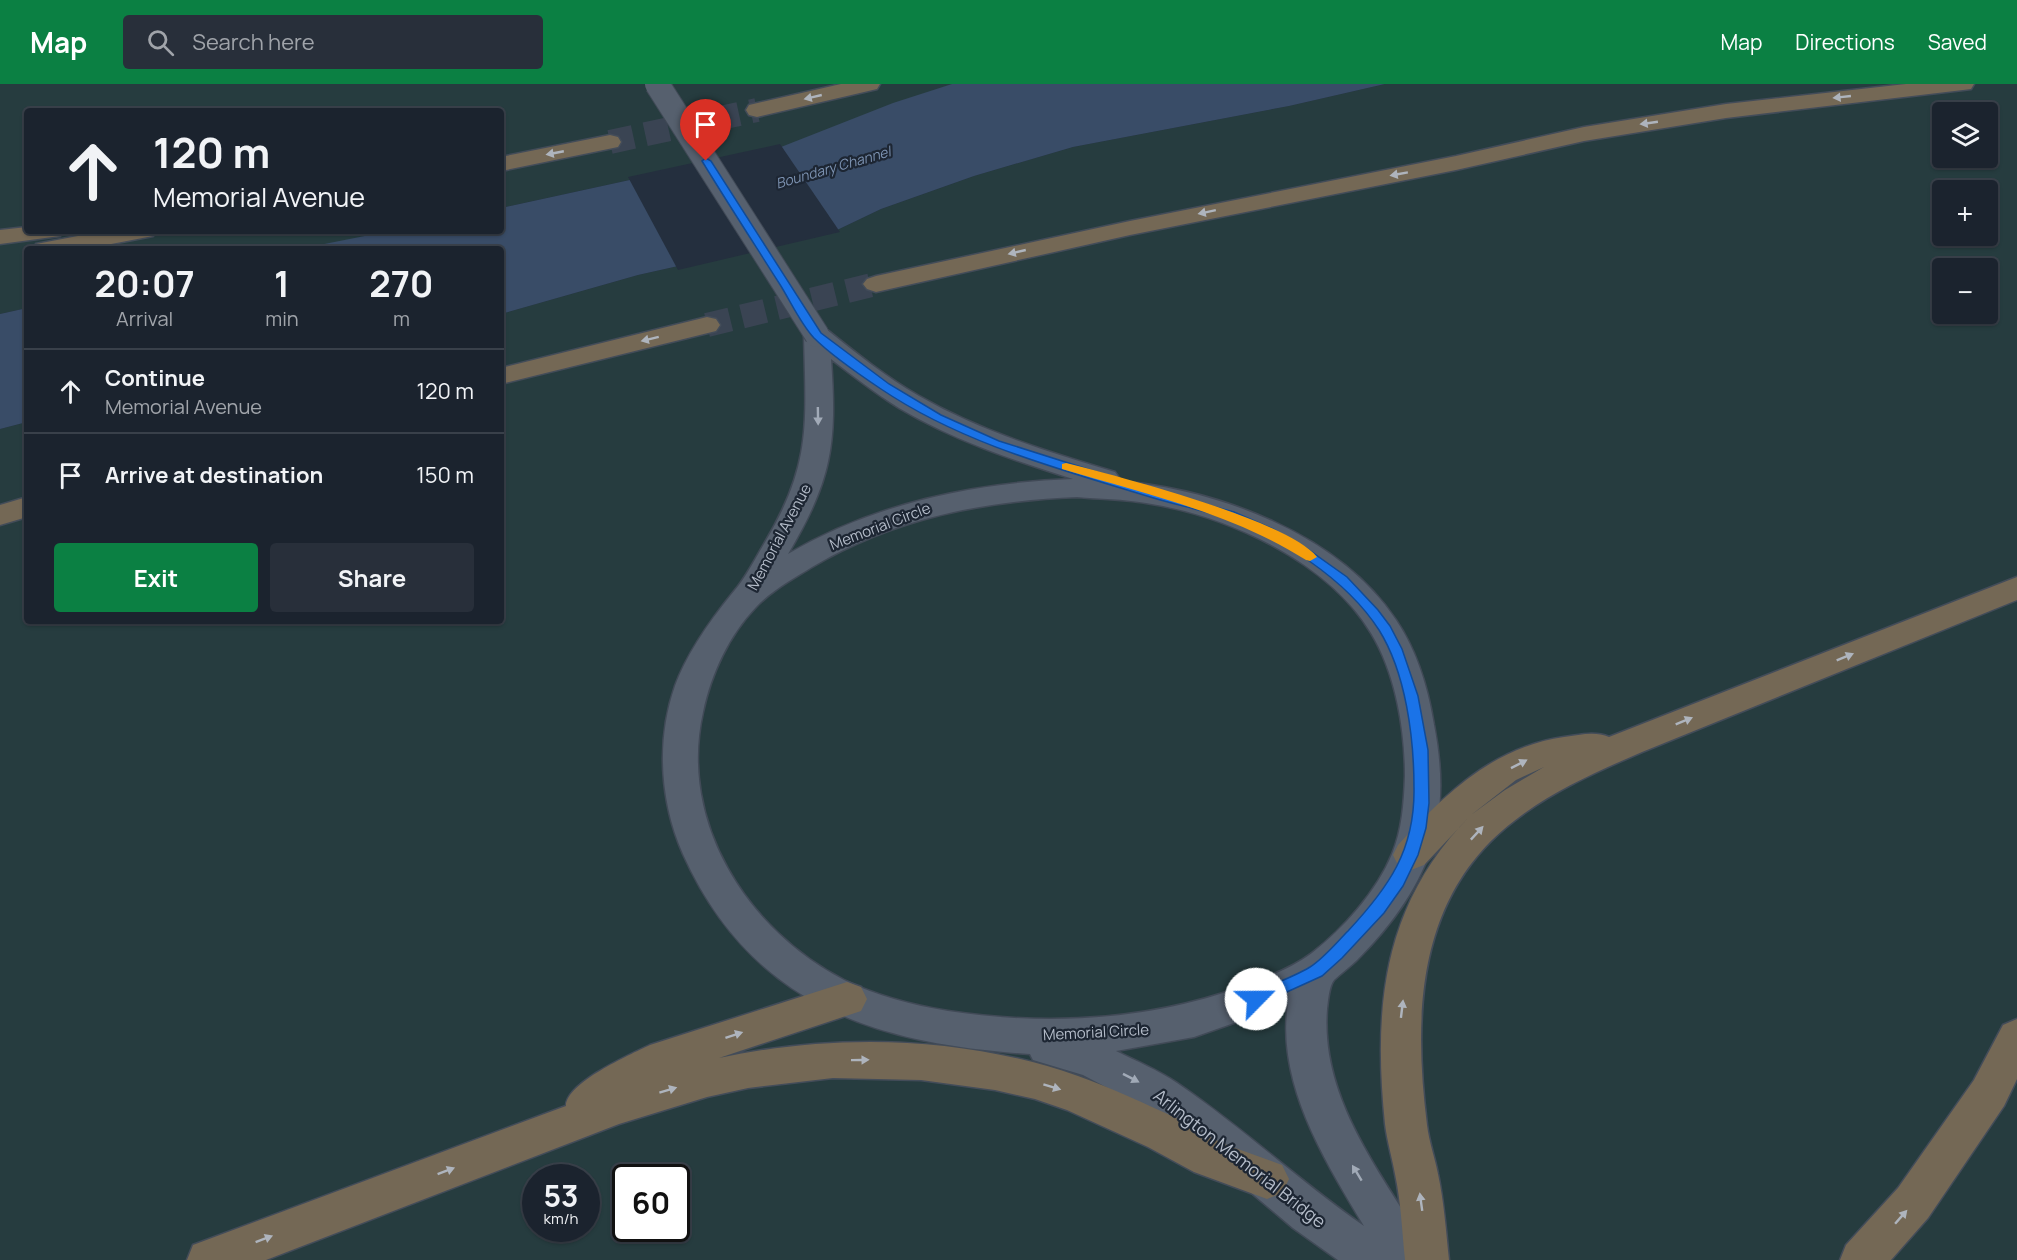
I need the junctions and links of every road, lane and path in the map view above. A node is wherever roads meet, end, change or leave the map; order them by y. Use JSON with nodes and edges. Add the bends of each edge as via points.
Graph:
{"nodes":[{"id":1,"x":657,"y":84,"type":"edge"},
{"id":2,"x":869,"y":84,"type":"edge"},
{"id":3,"x":1963,"y":84,"type":"edge"},
{"id":4,"x":757,"y":110,"type":"tunnel mouth"},
{"id":5,"x":610,"y":142,"type":"tunnel mouth"},
{"id":6,"x":504,"y":163,"type":"edge"},
{"id":7,"x":26,"y":234,"type":"edge"},
{"id":8,"x":128,"y":234,"type":"edge"},
{"id":9,"x":0,"y":237,"type":"edge"},
{"id":10,"x":62,"y":246,"type":"edge"},
{"id":11,"x":24,"y":253,"type":"edge"},
{"id":12,"x":0,"y":257,"type":"edge"},
{"id":13,"x":876,"y":284,"type":"tunnel mouth"},
{"id":14,"x":707,"y":325,"type":"tunnel mouth"},
{"id":15,"x":825,"y":348,"type":"junction"},
{"id":16,"x":504,"y":375,"type":"edge"},
{"id":17,"x":1155,"y":495,"type":"junction"},
{"id":18,"x":24,"y":508,"type":"edge"},
{"id":19,"x":0,"y":515,"type":"edge"},
{"id":20,"x":2017,"y":588,"type":"edge"},
{"id":21,"x":748,"y":596,"type":"junction"},
{"id":22,"x":1630,"y":743,"type":"junction"},
{"id":23,"x":1411,"y":855,"type":"junction"},
{"id":24,"x":1316,"y":971,"type":"junction"},
{"id":25,"x":847,"y":999,"type":"junction"},
{"id":26,"x":996,"y":1034,"type":"junction"},
{"id":27,"x":2017,"y":1037,"type":"edge"},
{"id":28,"x":534,"y":1137,"type":"junction"},
{"id":29,"x":1267,"y":1179,"type":"junction"},
{"id":30,"x":209,"y":1260,"type":"edge"},
{"id":31,"x":1375,"y":1260,"type":"edge"},
{"id":32,"x":1408,"y":1260,"type":"edge"},
{"id":33,"x":1427,"y":1260,"type":"edge"},
{"id":34,"x":1862,"y":1260,"type":"edge"}],
"edges":[{"from":1,"to":15,"type":"main road","bridge":true},
{"from":2,"to":4,"type":"highway","one_way":true},
{"from":3,"to":13,"type":"highway","one_way":true,"via":[[1756,107],[1593,132]]},
{"from":5,"to":6,"type":"highway","one_way":true},
{"from":7,"to":9,"type":"highway"},
{"from":8,"to":10,"type":"highway"},
{"from":11,"to":12,"type":"highway"},
{"from":14,"to":16,"type":"highway","one_way":true},
{"from":15,"to":17,"type":"main road","via":[[909,402],[966,432]]},
{"from":15,"to":21,"type":"main road","name":"Memorial Avenue","one_way":true,"via":[[819,440],[812,477]]},
{"from":17,"to":21,"type":"main road","name":"Memorial Circle","via":[[1043,489],[936,504],[830,544]]},
{"from":17,"to":23,"type":"main road","name":"Memorial Circle","via":[[1230,515],[1281,538],[1343,580],[1374,613],[1396,649],[1411,696],[1421,750],[1422,803]]},
{"from":18,"to":19,"type":"highway"},
{"from":22,"to":20,"type":"highway","one_way":true},
{"from":21,"to":25,"type":"main road","name":"Memorial Circle","via":[[711,646],[687,698],[678,753],[685,811],[708,870],[724,898],[746,924],[796,969]]},
{"from":23,"to":22,"type":"highway","one_way":true,"via":[[1477,789],[1522,762],[1562,750]]},
{"from":33,"to":22,"type":"highway","one_way":true,"via":[[1417,1174],[1406,1129],[1400,1054],[1400,1019],[1414,939],[1445,873],[1484,825],[1536,787]]},
{"from":23,"to":24,"type":"main road","name":"Memorial Circle","via":[[1378,908]]},
{"from":24,"to":26,"type":"main road","name":"Memorial Circle","via":[[1238,1006],[1166,1028],[1086,1036]]},
{"from":32,"to":24,"type":"main road","one_way":true,"via":[[1340,1144],[1319,1094],[1307,1028]]},
{"from":25,"to":26,"type":"main road","name":"Memorial Circle","via":[[901,1019]]},
{"from":28,"to":25,"type":"highway","one_way":true,"via":[[664,1058]]},
{"from":26,"to":29,"type":"main road","name":"Arlington Memorial Bridge","one_way":true,"via":[[1092,1059],[1133,1078],[1161,1095]]},
{"from":34,"to":27,"type":"highway","one_way":true,"via":[[1913,1203],[1983,1103]]},
{"from":28,"to":29,"type":"highway","one_way":true,"via":[[628,1103],[748,1070],[833,1060],[921,1062],[995,1072],[1076,1094],[1209,1158]]},
{"from":30,"to":28,"type":"highway","one_way":true},
{"from":29,"to":31,"type":"main road","name":"Arlington Memorial Bridge"}]}
